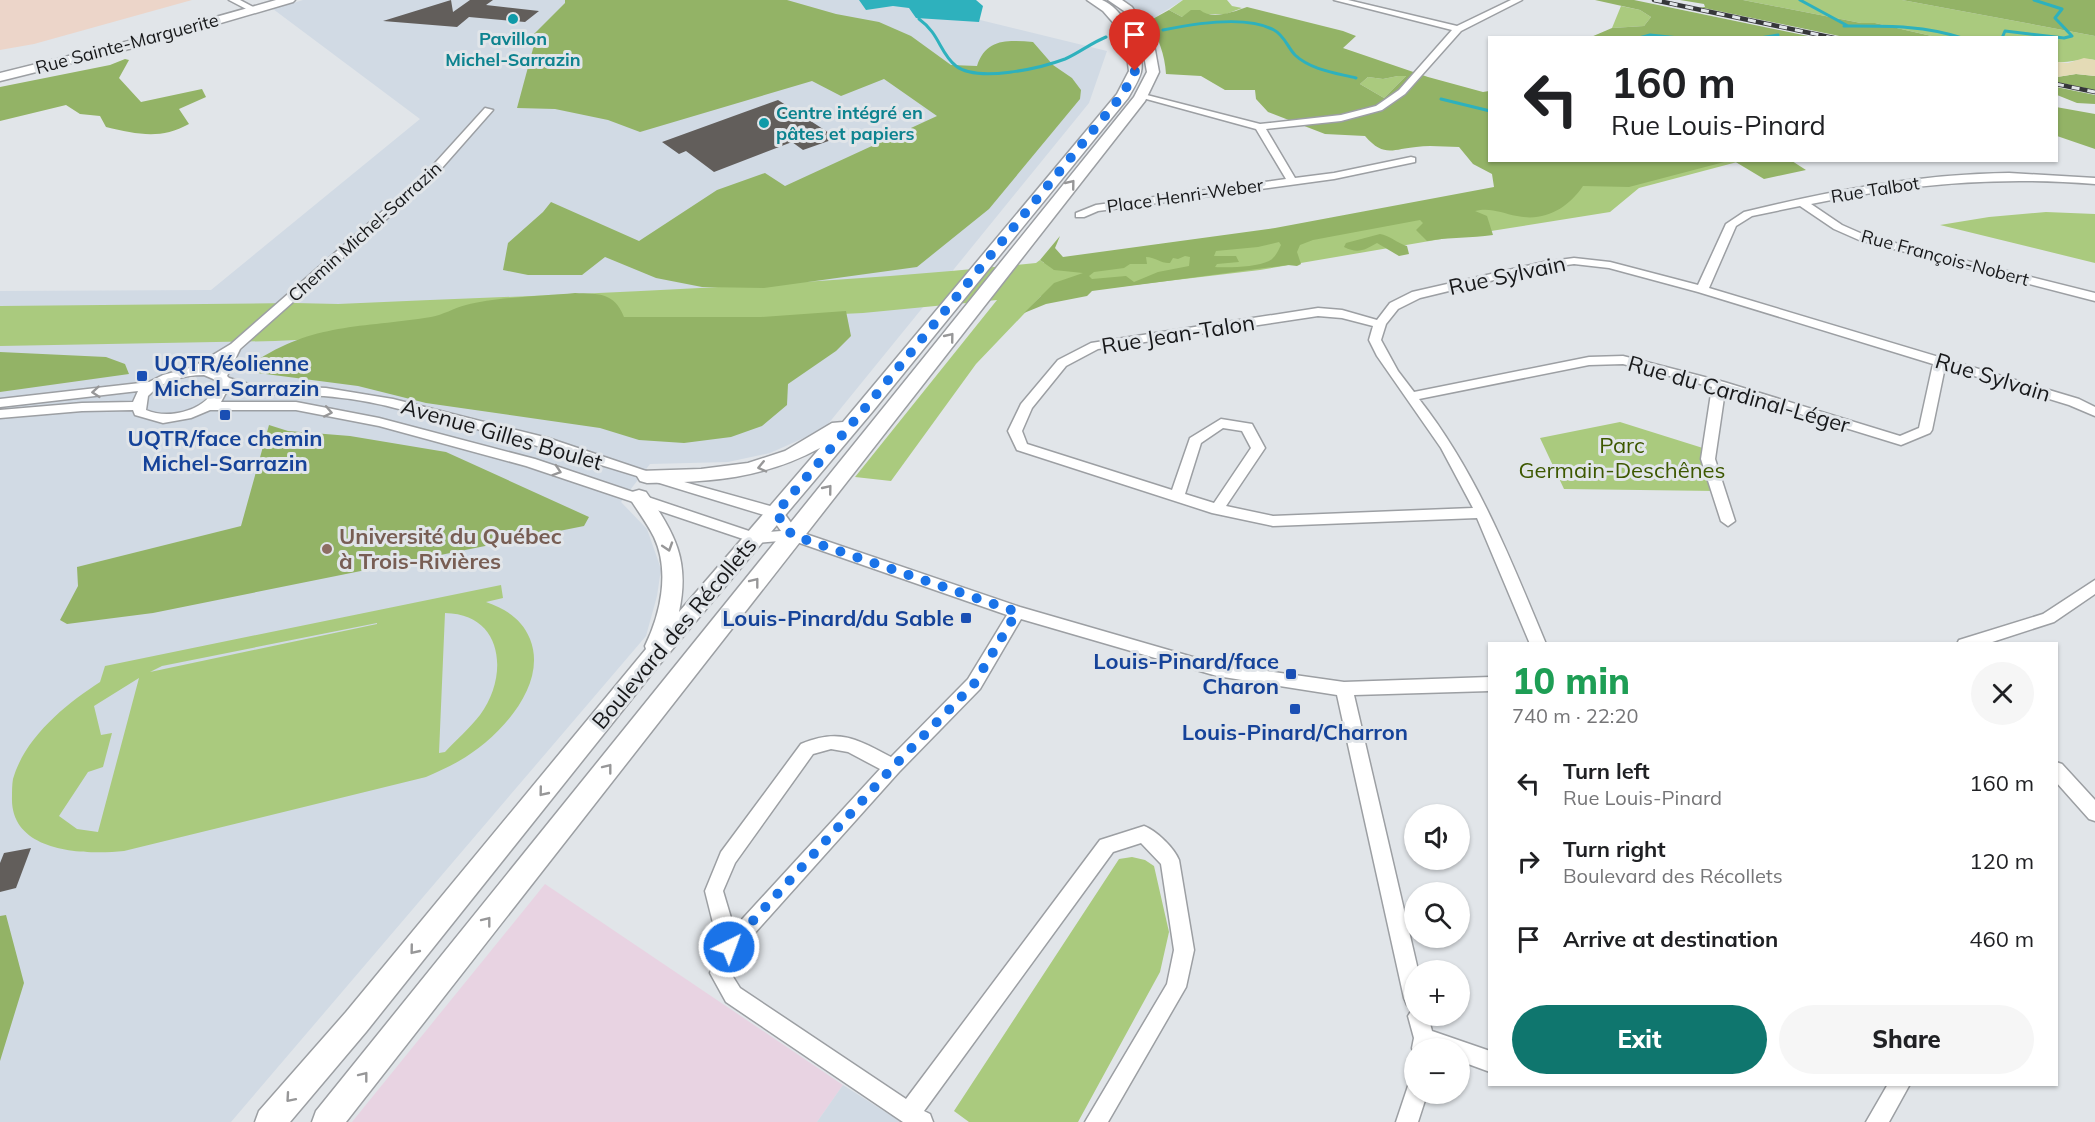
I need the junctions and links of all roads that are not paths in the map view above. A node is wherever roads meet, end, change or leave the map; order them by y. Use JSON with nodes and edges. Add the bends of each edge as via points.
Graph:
{"nodes":[{"id":1,"x":233,"y":0,"type":"edge"},
{"id":2,"x":289,"y":0,"type":"edge"},
{"id":3,"x":1093,"y":0,"type":"edge"},
{"id":4,"x":1114,"y":0,"type":"edge"},
{"id":5,"x":1338,"y":0,"type":"edge"},
{"id":6,"x":1518,"y":0,"type":"edge"},
{"id":7,"x":255,"y":10,"type":"junction"},
{"id":8,"x":1458,"y":29,"type":"junction"},
{"id":9,"x":0,"y":77,"type":"edge"},
{"id":10,"x":1142,"y":95,"type":"junction"},
{"id":11,"x":488,"y":110,"type":"dead end"},
{"id":12,"x":1260,"y":127,"type":"junction"},
{"id":13,"x":1412,"y":160,"type":"dead end"},
{"id":14,"x":1292,"y":181,"type":"junction"},
{"id":15,"x":2095,"y":181,"type":"edge"},
{"id":16,"x":1801,"y":202,"type":"junction"},
{"id":17,"x":1080,"y":215,"type":"dead end"},
{"id":18,"x":1702,"y":290,"type":"junction"},
{"id":19,"x":2095,"y":297,"type":"edge"},
{"id":20,"x":1380,"y":324,"type":"junction"},
{"id":21,"x":235,"y":347,"type":"junction"},
{"id":22,"x":1940,"y":361,"type":"junction"},
{"id":23,"x":195,"y":371,"type":"junction"},
{"id":24,"x":222,"y":379,"type":"junction"},
{"id":25,"x":154,"y":385,"type":"junction"},
{"id":26,"x":1719,"y":385,"type":"junction"},
{"id":27,"x":1410,"y":397,"type":"junction"},
{"id":28,"x":0,"y":403,"type":"edge"},
{"id":29,"x":393,"y":403,"type":"junction"},
{"id":30,"x":138,"y":406,"type":"junction"},
{"id":31,"x":207,"y":406,"type":"junction"},
{"id":32,"x":866,"y":407,"type":"junction"},
{"id":33,"x":2095,"y":412,"type":"edge"},
{"id":34,"x":0,"y":414,"type":"edge"},
{"id":35,"x":379,"y":422,"type":"junction"},
{"id":36,"x":548,"y":443,"type":"junction"},
{"id":37,"x":530,"y":462,"type":"junction"},
{"id":38,"x":647,"y":476,"type":"junction"},
{"id":39,"x":639,"y":497,"type":"junction"},
{"id":40,"x":1177,"y":497,"type":"junction"},
{"id":41,"x":1216,"y":509,"type":"junction"},
{"id":42,"x":776,"y":513,"type":"junction"},
{"id":43,"x":1483,"y":513,"type":"junction"},
{"id":44,"x":1728,"y":521,"type":"dead end"},
{"id":45,"x":792,"y":535,"type":"junction"},
{"id":46,"x":754,"y":538,"type":"junction"},
{"id":47,"x":2095,"y":586,"type":"edge"},
{"id":48,"x":1017,"y":612,"type":"junction"},
{"id":49,"x":1537,"y":642,"type":"edge"},
{"id":50,"x":1971,"y":642,"type":"edge"},
{"id":51,"x":646,"y":665,"type":"junction"},
{"id":52,"x":1488,"y":684,"type":"edge"},
{"id":53,"x":1344,"y":689,"type":"junction"},
{"id":54,"x":893,"y":767,"type":"junction"},
{"id":55,"x":2058,"y":772,"type":"edge"},
{"id":56,"x":2095,"y":813,"type":"edge"},
{"id":57,"x":729,"y":947,"type":"junction"},
{"id":58,"x":1405,"y":960,"type":"edge"},
{"id":59,"x":1470,"y":1055,"type":"edge"},
{"id":60,"x":1488,"y":1061,"type":"edge"},
{"id":61,"x":1899,"y":1086,"type":"edge"},
{"id":62,"x":1413,"y":1104,"type":"edge"},
{"id":63,"x":916,"y":1118,"type":"edge"},
{"id":64,"x":270,"y":1122,"type":"edge"},
{"id":65,"x":327,"y":1122,"type":"edge"},
{"id":66,"x":1096,"y":1122,"type":"edge"},
{"id":67,"x":1407,"y":1122,"type":"edge"},
{"id":68,"x":1876,"y":1122,"type":"edge"}],
"edges":[{"from":1,"to":7,"type":"street"},
{"from":2,"to":7,"type":"main road","name":"Rue Sainte-Marguerite"},
{"from":3,"to":32,"type":"main road","name":"Boulevard des Récollets","via":[[1107,9],[1131,40],[1135,71],[1123,94]]},
{"from":4,"to":10,"type":"main road","name":"Boulevard des Récollets","via":[[1128,9],[1147,39],[1153,72]]},
{"from":5,"to":8,"type":"street"},
{"from":6,"to":8,"type":"street"},
{"from":7,"to":9,"type":"main road","name":"Rue Sainte-Marguerite"},
{"from":8,"to":12,"type":"street","via":[[1402,92],[1379,108],[1341,118]]},
{"from":10,"to":12,"type":"street"},
{"from":45,"to":10,"type":"main road","name":"Boulevard des Récollets","one_way":true},
{"from":11,"to":21,"type":"street","name":"Chemin Michel-Sarrazin","via":[[430,175]]},
{"from":12,"to":14,"type":"street","name":"Place Henri-Weber"},
{"from":13,"to":14,"type":"street","name":"Place Henri-Weber"},
{"from":14,"to":17,"type":"street","name":"Place Henri-Weber","via":[[1096,208]]},
{"from":15,"to":16,"type":"street","name":"Rue Talbot","via":[[1981,177],[1920,182]]},
{"from":16,"to":18,"type":"street","name":"Rue Talbot","via":[[1748,214],[1731,224]]},
{"from":16,"to":19,"type":"street","name":"Rue François-Nobert","via":[[1838,227],[1863,237]]},
{"from":18,"to":20,"type":"street","name":"Rue Sylvain","via":[[1610,265],[1574,261],[1416,295],[1394,306]]},
{"from":18,"to":22,"type":"street","name":"Rue Sylvain"},
{"from":20,"to":27,"type":"street","via":[[1375,340],[1383,360]]},
{"from":20,"to":40,"type":"street","name":"Rue Jean-Talon","via":[[1318,312],[1095,346],[1062,363],[1026,406],[1015,431],[1022,447]]},
{"from":21,"to":23,"type":"street","name":"Chemin Michel-Sarrazin"},
{"from":21,"to":24,"type":"street","name":"Chemin Michel-Sarrazin"},
{"from":22,"to":26,"type":"street","name":"Rue du Cardinal-Léger","via":[[1925,430],[1901,441]]},
{"from":22,"to":33,"type":"street","name":"Rue Sylvain"},
{"from":23,"to":24,"type":"street","name":"Avenue Gilles Boulet","via":[[213,372]]},
{"from":23,"to":25,"type":"street","name":"Avenue Gilles Boulet"},
{"from":24,"to":29,"type":"street","name":"Avenue Gilles Boulet","via":[[251,389],[326,392]]},
{"from":24,"to":31,"type":"street","via":[[221,393]]},
{"from":25,"to":28,"type":"street","name":"Avenue Gilles Boulet","one_way":true},
{"from":25,"to":30,"type":"street","name":"Avenue Gilles Boulet"},
{"from":26,"to":27,"type":"street","name":"Rue du Cardinal-Léger","via":[[1623,360]]},
{"from":26,"to":44,"type":"street","via":[[1708,459]]},
{"from":27,"to":43,"type":"street","via":[[1455,458]]},
{"from":29,"to":35,"type":"street"},
{"from":29,"to":36,"type":"street","name":"Avenue Gilles Boulet"},
{"from":30,"to":31,"type":"street","name":"Avenue Gilles Boulet","via":[[140,412],[157,419],[183,417]]},
{"from":30,"to":34,"type":"street","name":"Avenue Gilles Boulet"},
{"from":31,"to":35,"type":"street","name":"Avenue Gilles Boulet","one_way":true,"via":[[296,406]]},
{"from":32,"to":38,"type":"main road","one_way":true,"via":[[803,452],[768,466],[712,476]]},
{"from":32,"to":42,"type":"main road","name":"Boulevard des Récollets"},
{"from":35,"to":37,"type":"street","name":"Avenue Gilles Boulet"},
{"from":36,"to":37,"type":"street"},
{"from":36,"to":38,"type":"street","name":"Avenue Gilles Boulet"},
{"from":37,"to":39,"type":"street","name":"Avenue Gilles Boulet","one_way":true},
{"from":38,"to":42,"type":"street","name":"Avenue Gilles Boulet"},
{"from":39,"to":46,"type":"street","name":"Avenue Gilles Boulet"},
{"from":39,"to":51,"type":"main road","one_way":true,"via":[[663,532],[673,563],[675,586],[660,638]]},
{"from":40,"to":41,"type":"street","name":"Rue Jean-Talon"},
{"from":40,"to":41,"type":"street","via":[[1195,441],[1221,423],[1247,427],[1258,448]]},
{"from":41,"to":43,"type":"street","name":"Rue Jean-Talon","via":[[1273,521]]},
{"from":42,"to":45,"type":"street"},
{"from":42,"to":46,"type":"main road","name":"Boulevard des Récollets"},
{"from":43,"to":49,"type":"street"},
{"from":45,"to":46,"type":"street"},
{"from":45,"to":48,"type":"street"},
{"from":65,"to":45,"type":"main road","name":"Boulevard des Récollets","one_way":true},
{"from":46,"to":51,"type":"main road","name":"Boulevard des Récollets"},
{"from":47,"to":50,"type":"street","via":[[2048,618]]},
{"from":48,"to":53,"type":"street","via":[[1217,670]]},
{"from":48,"to":54,"type":"street","via":[[974,684]]},
{"from":51,"to":64,"type":"main road","name":"Boulevard des Récollets","one_way":true},
{"from":52,"to":53,"type":"street"},
{"from":53,"to":58,"type":"street"},
{"from":54,"to":57,"type":"street"},
{"from":54,"to":57,"type":"street","via":[[840,740],[822,741],[807,749],[728,858],[714,891]]},
{"from":55,"to":56,"type":"street"},
{"from":57,"to":63,"type":"street","via":[[720,973],[733,995]]},
{"from":59,"to":60,"type":"street"},
{"from":61,"to":68,"type":"street"},
{"from":62,"to":67,"type":"street"},
{"from":63,"to":66,"type":"street","via":[[1107,846],[1144,834],[1170,860],[1184,951],[1176,987]]}]}
